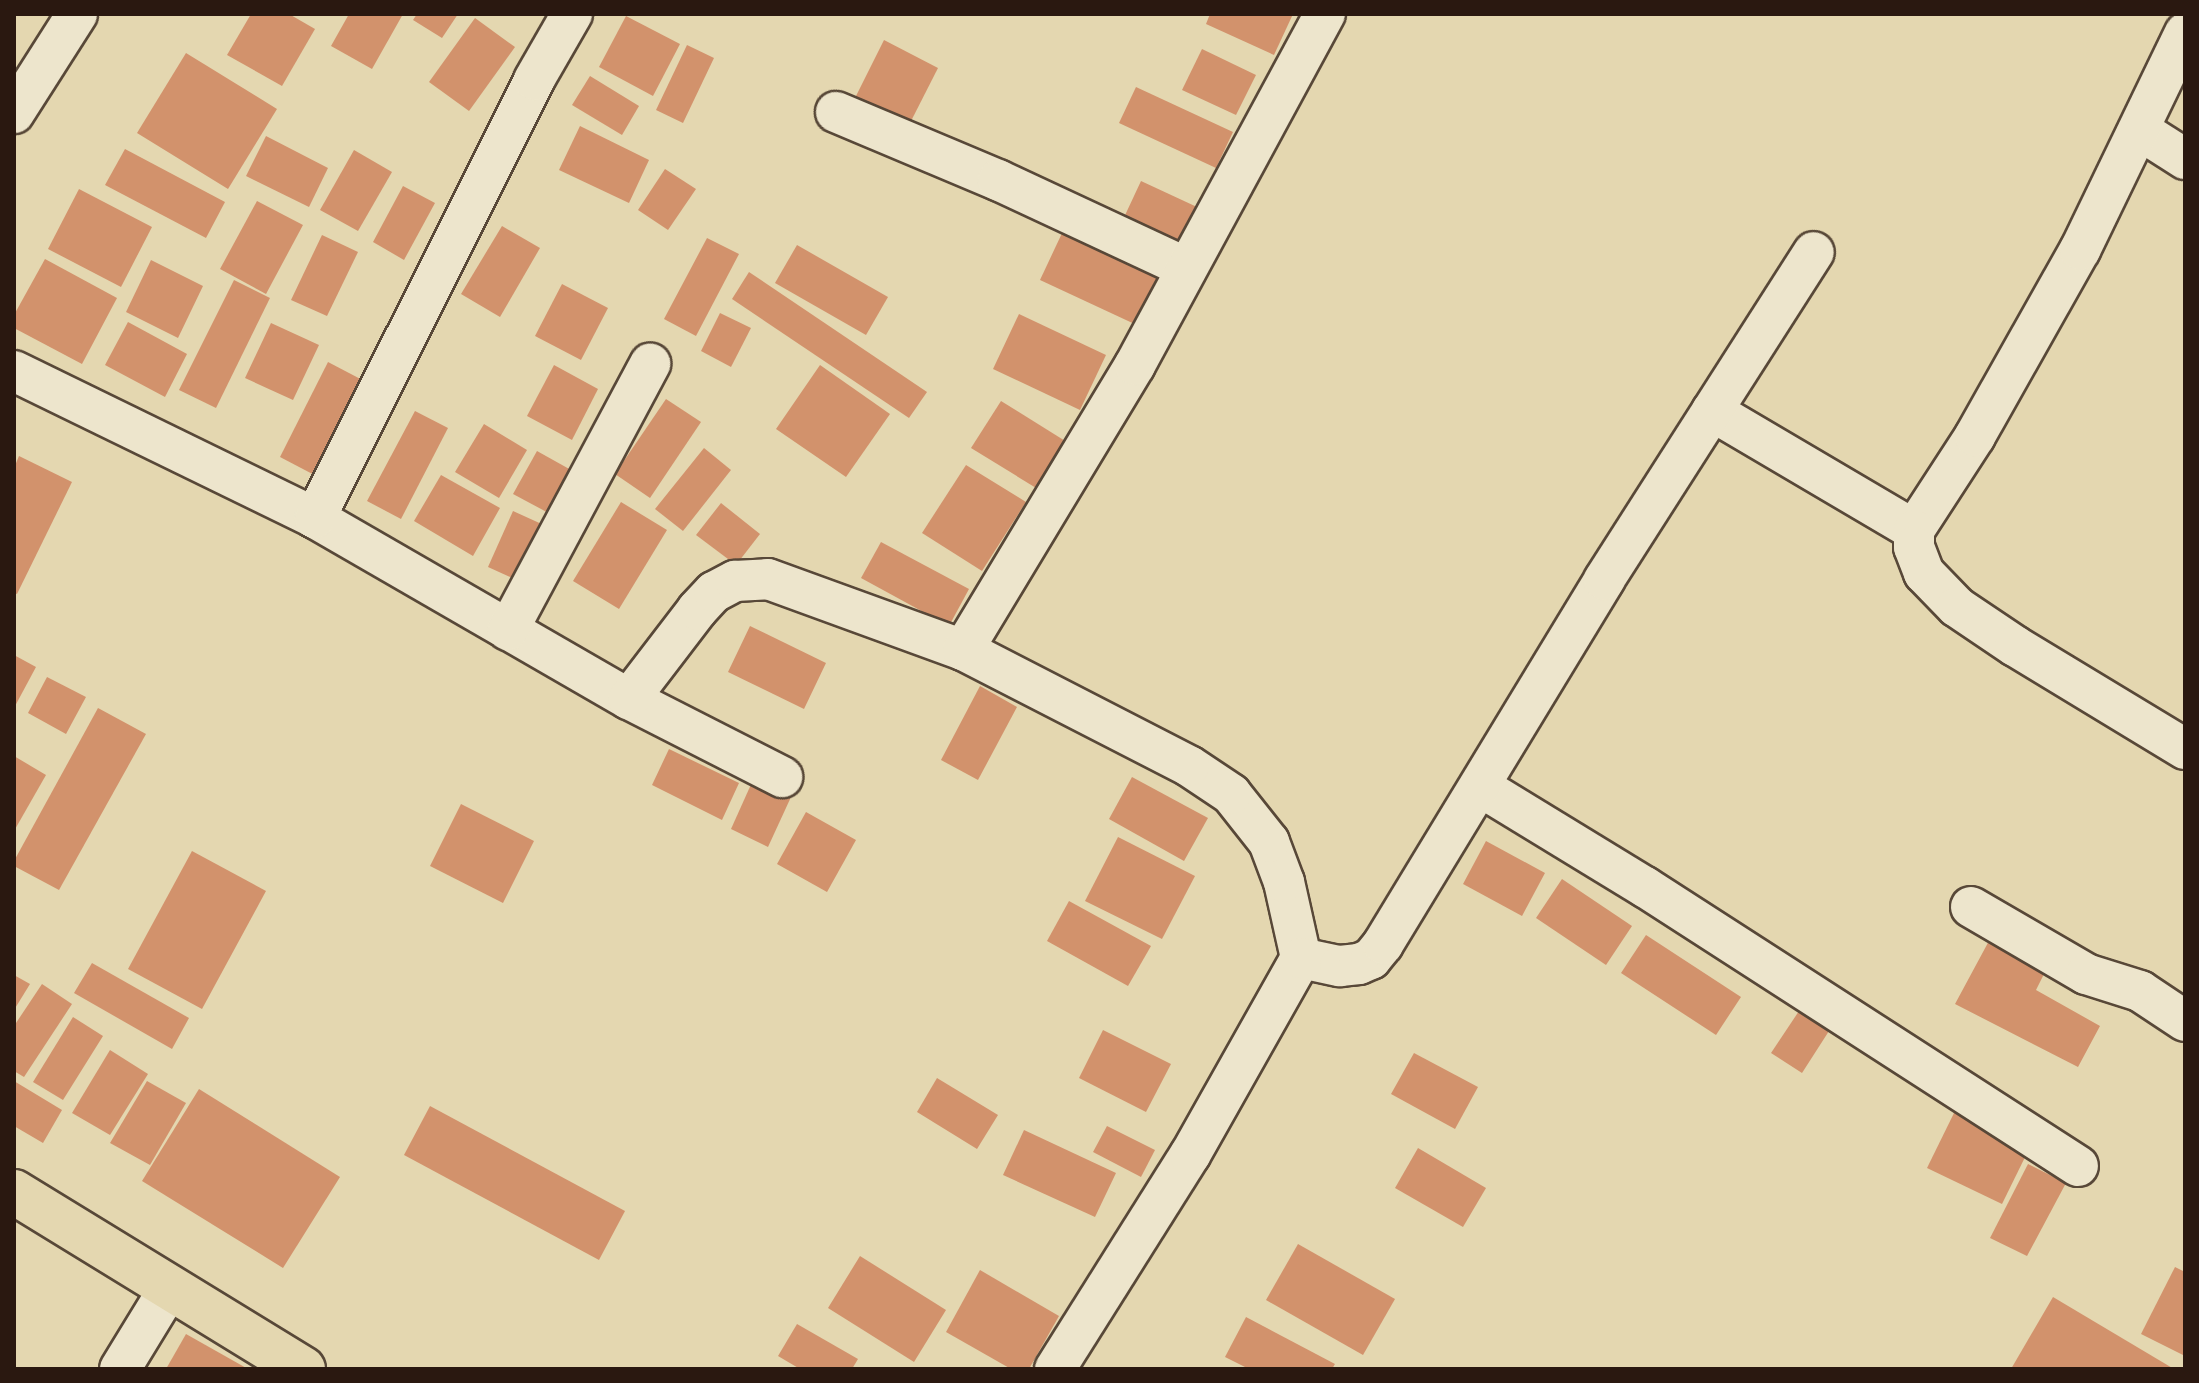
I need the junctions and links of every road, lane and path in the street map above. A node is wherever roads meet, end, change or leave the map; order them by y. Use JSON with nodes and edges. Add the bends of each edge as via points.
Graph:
{"nodes":[{"id":1,"x":77,"y":14,"type":"edge"},
{"id":2,"x":572,"y":14,"type":"edge"},
{"id":3,"x":1325,"y":14,"type":"edge"},
{"id":4,"x":2185,"y":33,"type":"edge"},
{"id":5,"x":836,"y":112,"type":"dead end"},
{"id":6,"x":14,"y":113,"type":"edge"},
{"id":7,"x":2141,"y":131,"type":"junction"},
{"id":8,"x":2185,"y":159,"type":"edge"},
{"id":9,"x":1814,"y":252,"type":"dead end"},
{"id":10,"x":1187,"y":268,"type":"junction"},
{"id":11,"x":650,"y":364,"type":"dead end"},
{"id":12,"x":14,"y":371,"type":"edge"},
{"id":13,"x":1712,"y":411,"type":"junction"},
{"id":14,"x":315,"y":518,"type":"junction"},
{"id":15,"x":1914,"y":530,"type":"junction"},
{"id":16,"x":508,"y":630,"type":"junction"},
{"id":17,"x":963,"y":650,"type":"junction"},
{"id":18,"x":629,"y":699,"type":"junction"},
{"id":19,"x":2185,"y":749,"type":"edge"},
{"id":20,"x":782,"y":777,"type":"dead end"},
{"id":21,"x":1481,"y":787,"type":"junction"},
{"id":22,"x":1971,"y":907,"type":"dead end"},
{"id":23,"x":1301,"y":958,"type":"junction"},
{"id":24,"x":2185,"y":1021,"type":"edge"},
{"id":25,"x":2078,"y":1166,"type":"dead end"},
{"id":26,"x":14,"y":1192,"type":"edge"},
{"id":27,"x":170,"y":1287,"type":"junction"},
{"id":28,"x":293,"y":1366,"type":"edge"},
{"id":29,"x":120,"y":1369,"type":"edge"},
{"id":30,"x":1055,"y":1369,"type":"edge"}],
"edges":[{"from":1,"to":6,"type":"street"},
{"from":2,"to":14,"type":"street","via":[[526,94]]},
{"from":3,"to":10,"type":"street"},
{"from":4,"to":7,"type":"street"},
{"from":5,"to":10,"type":"street"},
{"from":7,"to":8,"type":"street"},
{"from":7,"to":15,"type":"street","via":[[1975,436]]},
{"from":9,"to":13,"type":"street"},
{"from":10,"to":17,"type":"street"},
{"from":11,"to":16,"type":"street"},
{"from":12,"to":14,"type":"street"},
{"from":13,"to":15,"type":"street"},
{"from":13,"to":21,"type":"street"},
{"from":14,"to":16,"type":"street"},
{"from":15,"to":19,"type":"street","via":[[1924,573],[1957,607]]},
{"from":16,"to":18,"type":"street"},
{"from":17,"to":18,"type":"street","via":[[768,579],[735,581],[697,610]]},
{"from":17,"to":23,"type":"street","via":[[1151,746],[1231,794],[1269,842]]},
{"from":18,"to":20,"type":"street"},
{"from":21,"to":23,"type":"street","via":[[1371,959],[1340,966]]},
{"from":21,"to":25,"type":"street"},
{"from":22,"to":24,"type":"street","via":[[2086,974],[2140,991]]},
{"from":23,"to":30,"type":"street","via":[[1190,1155]]},
{"from":26,"to":27,"type":"highway"},
{"from":27,"to":28,"type":"highway"},
{"from":27,"to":29,"type":"street"}]}
